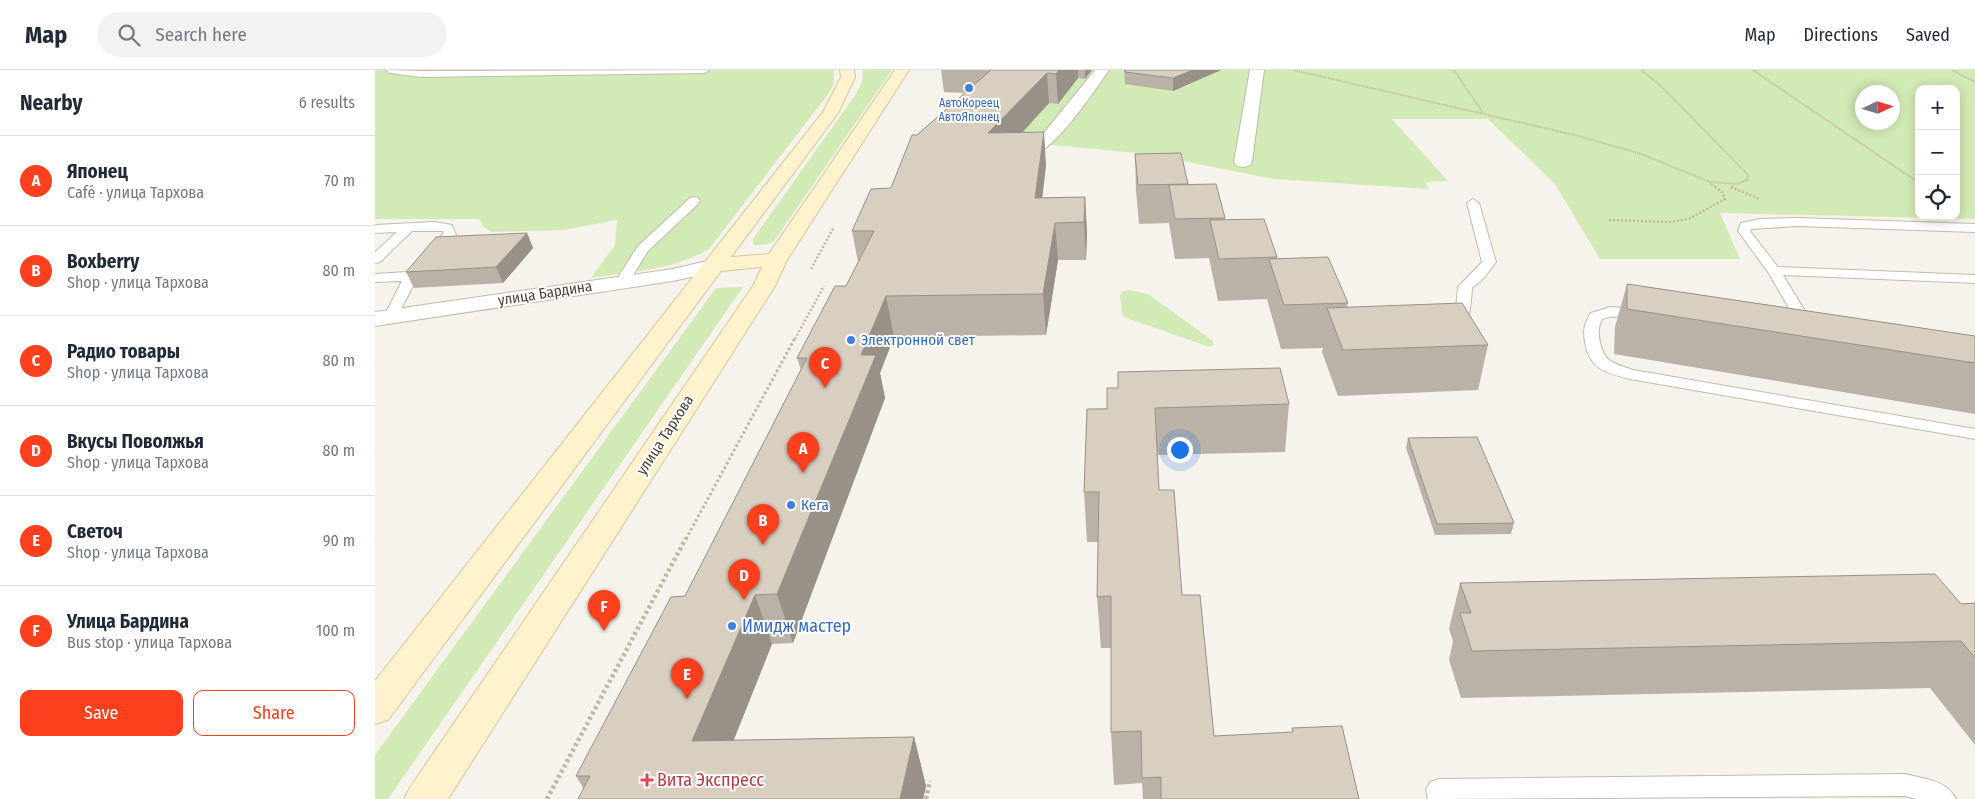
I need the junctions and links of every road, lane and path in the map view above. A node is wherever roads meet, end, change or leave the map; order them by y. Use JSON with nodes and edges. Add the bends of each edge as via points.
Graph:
{"nodes":[{"id":1,"x":390,"y":70,"type":"edge"},
{"id":2,"x":705,"y":70,"type":"edge"},
{"id":3,"x":847,"y":70,"type":"edge"},
{"id":4,"x":902,"y":70,"type":"edge"},
{"id":5,"x":1102,"y":70,"type":"edge"},
{"id":6,"x":1257,"y":70,"type":"edge"},
{"id":7,"x":1293,"y":70,"type":"edge"},
{"id":8,"x":1454,"y":70,"type":"edge"},
{"id":9,"x":1641,"y":70,"type":"edge"},
{"id":10,"x":1753,"y":70,"type":"edge"},
{"id":11,"x":1952,"y":70,"type":"edge"},
{"id":12,"x":1975,"y":82,"type":"edge"},
{"id":13,"x":1483,"y":113,"type":"junction"},
{"id":14,"x":1025,"y":154,"type":"edge"},
{"id":15,"x":1243,"y":162,"type":"dead end"},
{"id":16,"x":1915,"y":180,"type":"edge"},
{"id":17,"x":1709,"y":182,"type":"junction"},
{"id":18,"x":694,"y":201,"type":"dead end"},
{"id":19,"x":1473,"y":203,"type":"dead end"},
{"id":20,"x":1609,"y":220,"type":"dead end"},
{"id":21,"x":409,"y":227,"type":"junction"},
{"id":22,"x":834,"y":227,"type":"dead end"},
{"id":23,"x":375,"y":228,"type":"edge"},
{"id":24,"x":1975,"y":228,"type":"edge"},
{"id":25,"x":375,"y":259,"type":"edge"},
{"id":26,"x":775,"y":260,"type":"junction"},
{"id":27,"x":715,"y":264,"type":"junction"},
{"id":28,"x":811,"y":269,"type":"dead end"},
{"id":29,"x":1774,"y":271,"type":"junction"},
{"id":30,"x":411,"y":276,"type":"junction"},
{"id":31,"x":375,"y":278,"type":"edge"},
{"id":32,"x":1975,"y":279,"type":"edge"},
{"id":33,"x":623,"y":282,"type":"junction"},
{"id":34,"x":824,"y":286,"type":"dead end"},
{"id":35,"x":1662,"y":316,"type":"edge"},
{"id":36,"x":383,"y":318,"type":"edge"},
{"id":37,"x":1795,"y":337,"type":"edge"},
{"id":38,"x":1452,"y":342,"type":"edge"},
{"id":39,"x":1975,"y":434,"type":"edge"},
{"id":40,"x":375,"y":709,"type":"edge"},
{"id":41,"x":930,"y":781,"type":"dead end"},
{"id":42,"x":425,"y":799,"type":"edge"},
{"id":43,"x":547,"y":799,"type":"edge"},
{"id":44,"x":926,"y":799,"type":"edge"},
{"id":45,"x":1441,"y":799,"type":"edge"},
{"id":46,"x":1943,"y":799,"type":"edge"}],
"edges":[{"from":1,"to":2,"type":"lane","via":[[421,74]]},
{"from":3,"to":27,"type":"main road","via":[[848,77],[830,113]]},
{"from":4,"to":26,"type":"main road","name":"улица Тархова"},
{"from":5,"to":14,"type":"street","via":[[1049,138]]},
{"from":6,"to":15,"type":"street"},
{"from":7,"to":13,"type":"path"},
{"from":8,"to":13,"type":"path"},
{"from":9,"to":17,"type":"path","via":[[1661,86],[1748,175],[1741,185]]},
{"from":10,"to":16,"type":"path"},
{"from":11,"to":12,"type":"path"},
{"from":13,"to":17,"type":"path","via":[[1590,137],[1659,160]]},
{"from":17,"to":20,"type":"path","via":[[1723,192],[1725,199],[1689,219],[1669,222]]},
{"from":18,"to":33,"type":"lane","via":[[643,249]]},
{"from":19,"to":38,"type":"lane","via":[[1489,262],[1465,288],[1463,309]]},
{"from":21,"to":23,"type":"lane"},
{"from":21,"to":25,"type":"lane"},
{"from":21,"to":30,"type":"lane","via":[[448,228],[450,235]]},
{"from":22,"to":28,"type":"path"},
{"from":24,"to":29,"type":"lane","via":[[1798,222],[1745,226],[1744,232]]},
{"from":26,"to":27,"type":"main road"},
{"from":26,"to":42,"type":"main road","name":"улица Тархова","via":[[764,286]]},
{"from":27,"to":33,"type":"street","name":"улица Бардина","via":[[673,275]]},
{"from":27,"to":40,"type":"main road"},
{"from":29,"to":32,"type":"lane"},
{"from":29,"to":37,"type":"lane","via":[[1814,340]]},
{"from":30,"to":31,"type":"lane"},
{"from":30,"to":36,"type":"lane"},
{"from":33,"to":36,"type":"street","name":"улица Бардина"},
{"from":34,"to":43,"type":"path"},
{"from":35,"to":39,"type":"lane","via":[[1611,311],[1596,316],[1590,330],[1595,356],[1607,366],[1630,374]]},
{"from":41,"to":44,"type":"path"},
{"from":45,"to":46,"type":"lane","via":[[1439,790],[1905,785],[1936,793]]}]}
